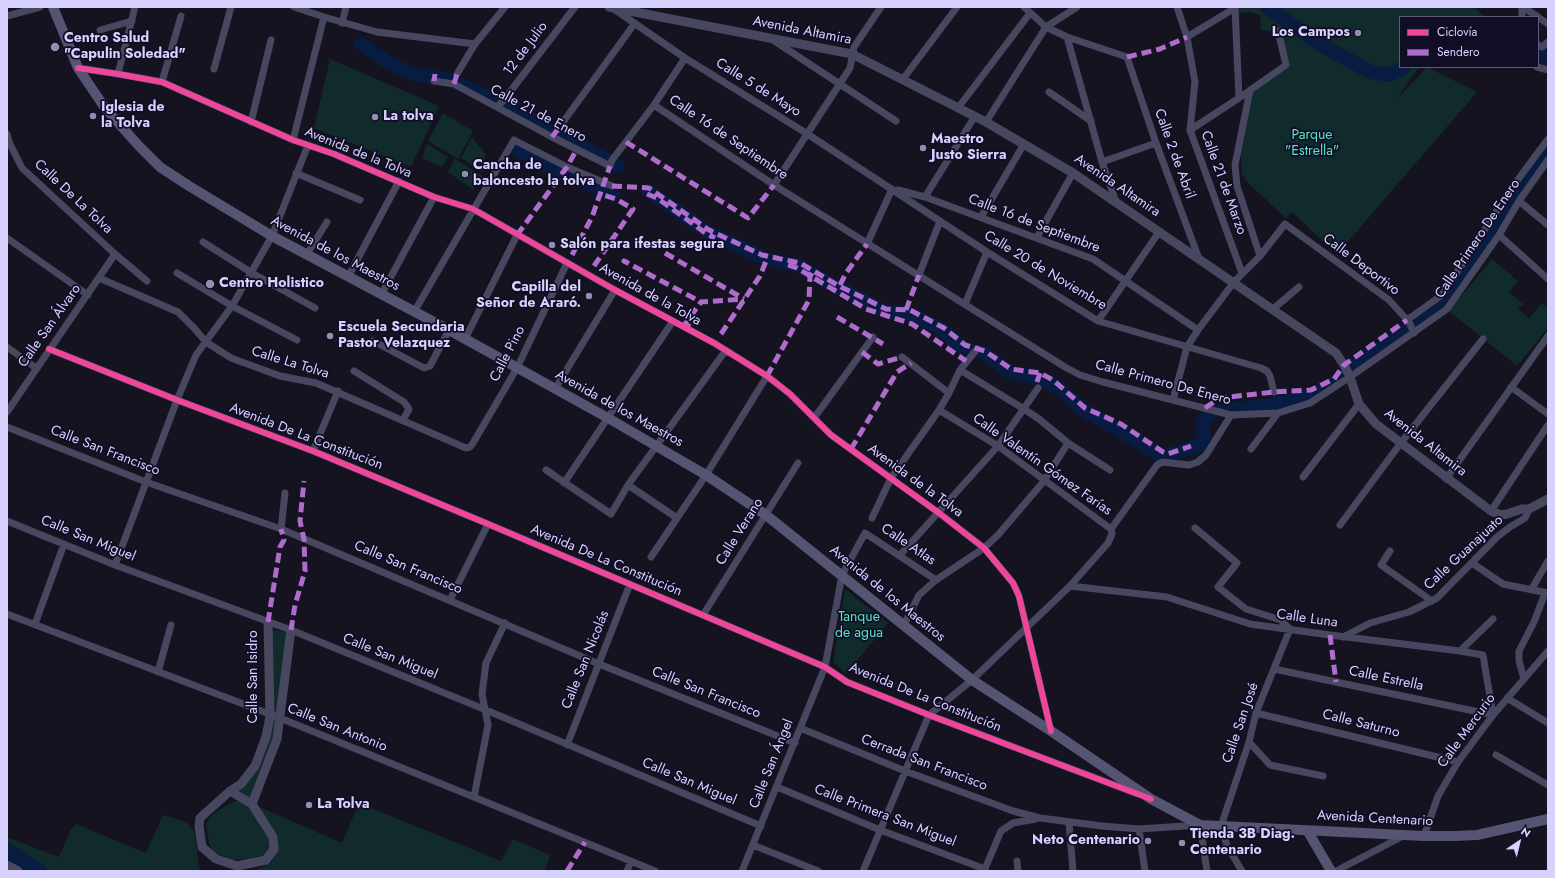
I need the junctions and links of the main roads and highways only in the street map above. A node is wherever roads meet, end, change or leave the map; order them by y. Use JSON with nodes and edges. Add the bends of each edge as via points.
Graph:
{"nodes":[{"id":1,"x":53,"y":7,"type":"edge"},
{"id":2,"x":1548,"y":819,"type":"edge"},
{"id":3,"x":1200,"y":825,"type":"joint"},
{"id":4,"x":1307,"y":830,"type":"junction"},
{"id":5,"x":1330,"y":871,"type":"edge"}],
"edges":[{"from":1,"to":3,"type":"main road","name":"Avenida de los Maestros","via":[[78,68],[105,108],[160,167],[272,236],[449,330],[706,475],[766,515],[972,680],[1151,798]]},
{"from":2,"to":4,"type":"main road","name":"Avenida Centenario","via":[[1477,835],[1424,836]]},
{"from":3,"to":4,"type":"main road","name":"Avenida Centenario"},
{"from":4,"to":5,"type":"main road"}]}
